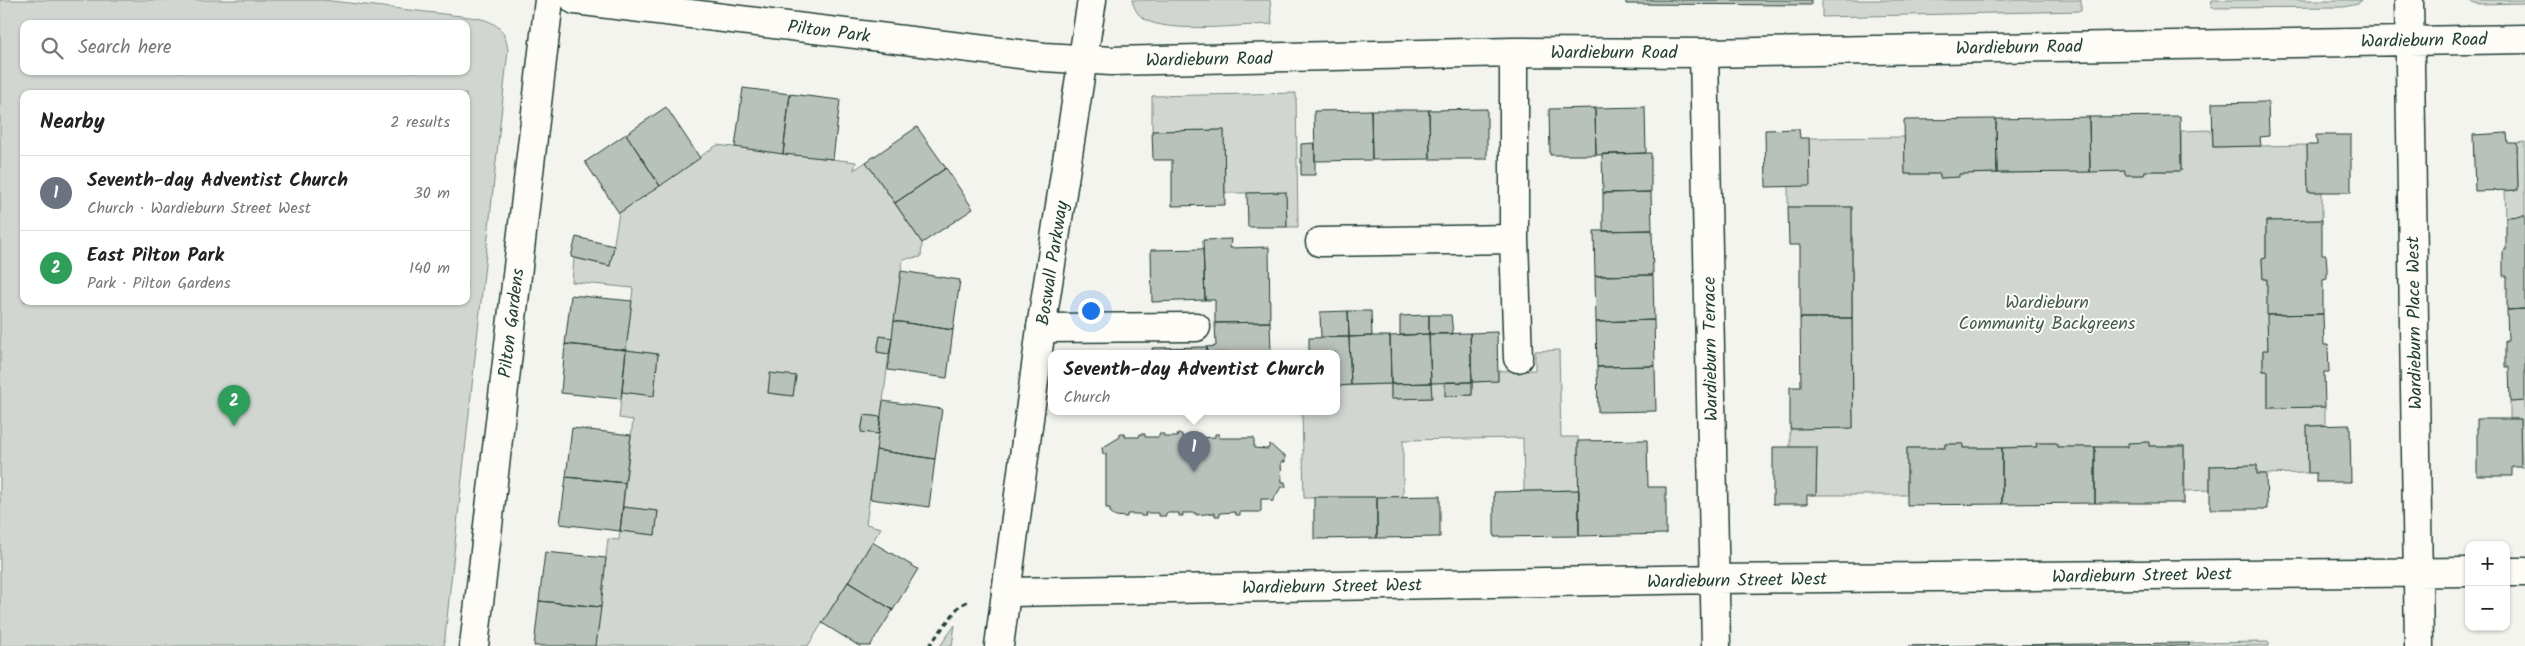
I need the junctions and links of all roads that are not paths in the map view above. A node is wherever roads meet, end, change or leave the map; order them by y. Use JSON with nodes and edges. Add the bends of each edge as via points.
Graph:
{"nodes":[{"id":1,"x":549,"y":0,"type":"edge"},
{"id":2,"x":575,"y":0,"type":"edge"},
{"id":3,"x":1092,"y":0,"type":"edge"},
{"id":4,"x":2409,"y":0,"type":"edge"},
{"id":5,"x":2525,"y":39,"type":"edge"},
{"id":6,"x":2410,"y":40,"type":"junction"},
{"id":7,"x":1514,"y":52,"type":"junction"},
{"id":8,"x":1704,"y":52,"type":"junction"},
{"id":9,"x":1084,"y":59,"type":"junction"},
{"id":10,"x":1514,"y":240,"type":"junction"},
{"id":11,"x":1320,"y":242,"type":"dead end"},
{"id":12,"x":1196,"y":327,"type":"dead end"},
{"id":13,"x":1041,"y":328,"type":"junction"},
{"id":14,"x":1518,"y":358,"type":"dead end"},
{"id":15,"x":2465,"y":572,"type":"edge"},
{"id":16,"x":2510,"y":572,"type":"edge"},
{"id":17,"x":2525,"y":572,"type":"edge"},
{"id":18,"x":2418,"y":573,"type":"junction"},
{"id":19,"x":1715,"y":580,"type":"junction"},
{"id":20,"x":1006,"y":592,"type":"junction"},
{"id":21,"x":474,"y":646,"type":"edge"},
{"id":22,"x":999,"y":646,"type":"edge"},
{"id":23,"x":1716,"y":646,"type":"edge"},
{"id":24,"x":2419,"y":646,"type":"edge"}],
"edges":[{"from":1,"to":21,"type":"street","name":"Pilton Gardens"},
{"from":2,"to":9,"type":"street","name":"Pilton Park","via":[[1044,57]]},
{"from":3,"to":9,"type":"street","name":"Boswall Parkway"},
{"from":4,"to":6,"type":"street","name":"Wardieburn Place West"},
{"from":5,"to":6,"type":"street","name":"Wardieburn Road"},
{"from":6,"to":8,"type":"street","name":"Wardieburn Road"},
{"from":6,"to":18,"type":"street","name":"Wardieburn Place West"},
{"from":7,"to":8,"type":"street","name":"Wardieburn Road"},
{"from":7,"to":9,"type":"street","name":"Wardieburn Road"},
{"from":7,"to":10,"type":"street"},
{"from":8,"to":19,"type":"street","name":"Wardieburn Terrace"},
{"from":9,"to":13,"type":"street","name":"Boswall Parkway"},
{"from":10,"to":11,"type":"street"},
{"from":10,"to":14,"type":"street"},
{"from":12,"to":13,"type":"street"},
{"from":13,"to":20,"type":"street","name":"Boswall Parkway"},
{"from":15,"to":18,"type":"street","name":"Wardieburn Street West"},
{"from":16,"to":17,"type":"street"},
{"from":18,"to":19,"type":"street","name":"Wardieburn Street West"},
{"from":18,"to":24,"type":"street","name":"Wardieburn Place West"},
{"from":19,"to":20,"type":"street","name":"Wardieburn Street West"},
{"from":19,"to":23,"type":"street","name":"Wardieburn Terrace"},
{"from":20,"to":22,"type":"street","name":"Boswall Parkway"}]}
